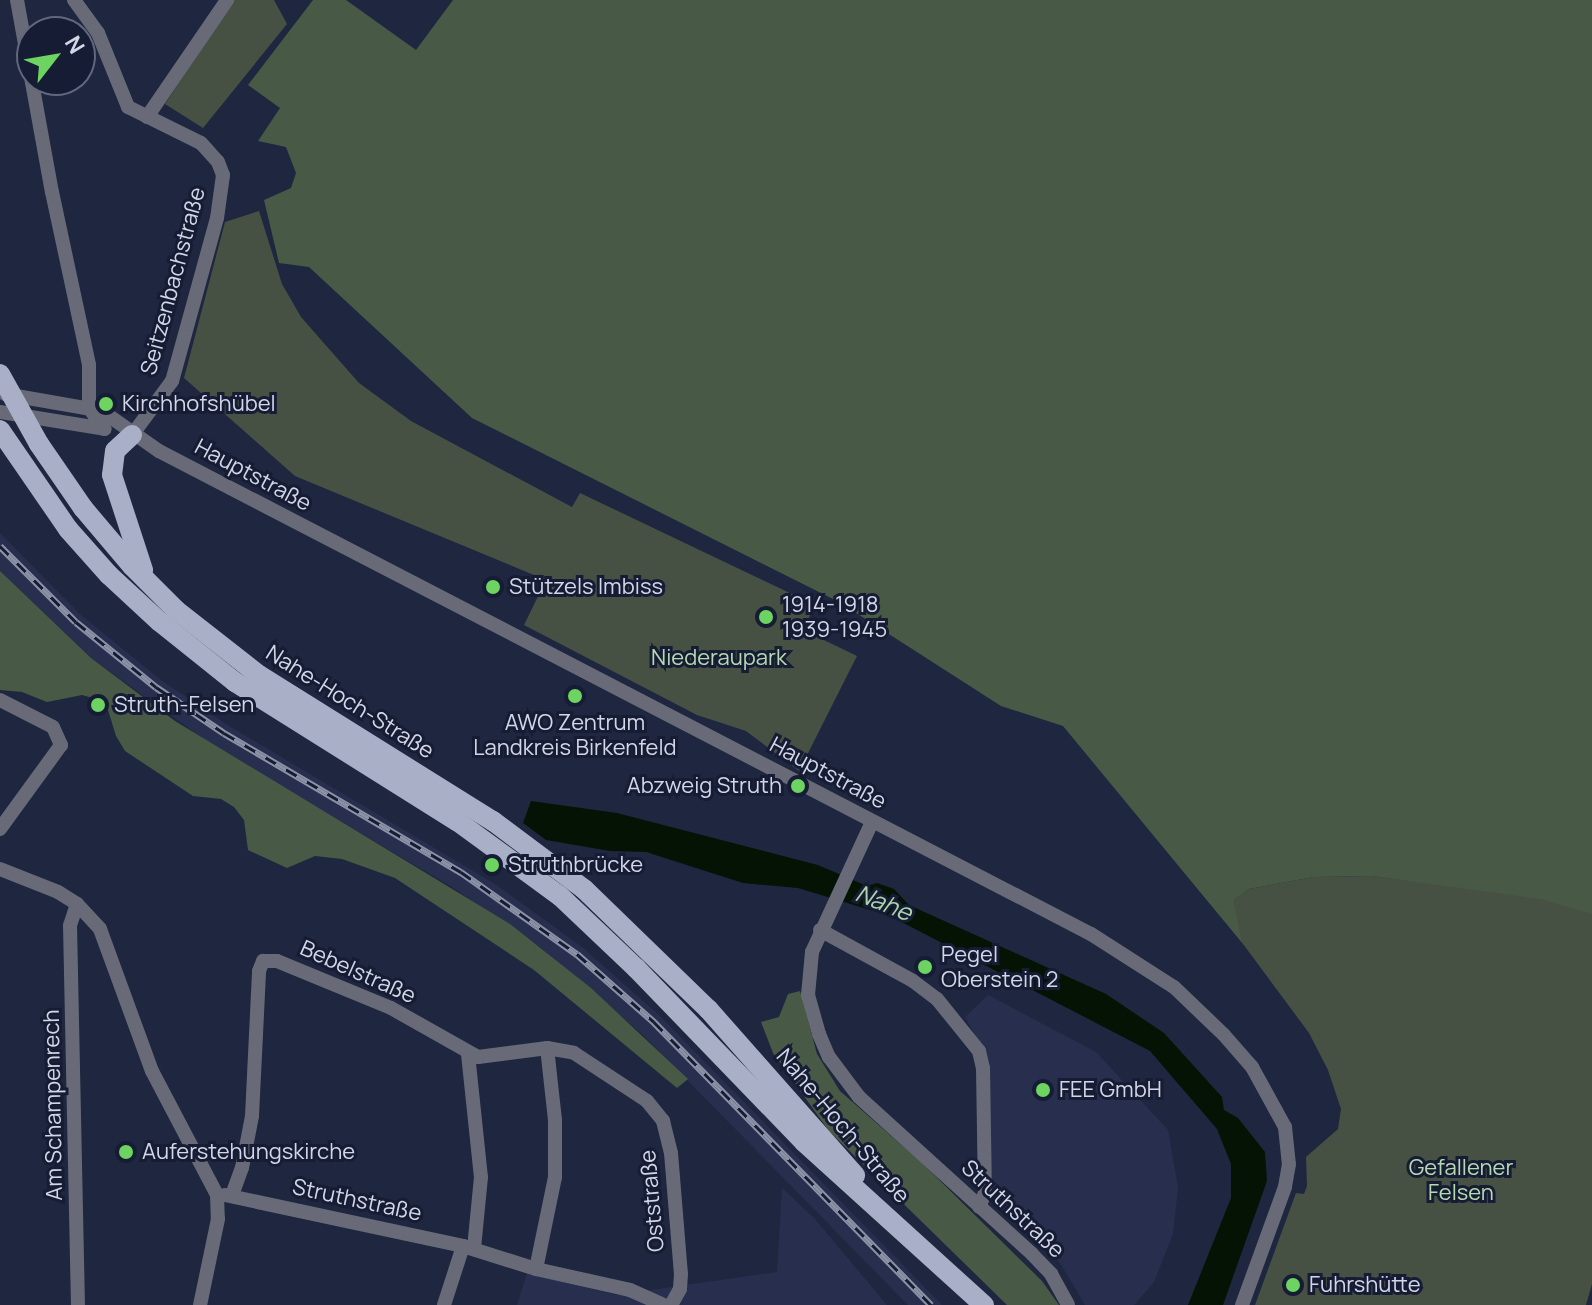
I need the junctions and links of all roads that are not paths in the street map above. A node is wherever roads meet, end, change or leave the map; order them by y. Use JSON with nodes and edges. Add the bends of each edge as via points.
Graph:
{"nodes":[{"id":1,"x":17,"y":0,"type":"edge"},
{"id":2,"x":74,"y":0,"type":"edge"},
{"id":3,"x":227,"y":0,"type":"edge"},
{"id":4,"x":147,"y":117,"type":"junction"},
{"id":5,"x":0,"y":374,"type":"edge"},
{"id":6,"x":4,"y":400,"type":"edge"},
{"id":7,"x":89,"y":408,"type":"junction"},
{"id":8,"x":22,"y":415,"type":"junction"},
{"id":9,"x":104,"y":429,"type":"junction"},
{"id":10,"x":0,"y":430,"type":"edge"},
{"id":11,"x":132,"y":435,"type":"junction"},
{"id":12,"x":147,"y":581,"type":"junction"},
{"id":13,"x":0,"y":700,"type":"edge"},
{"id":14,"x":872,"y":822,"type":"junction"},
{"id":15,"x":0,"y":829,"type":"edge"},
{"id":16,"x":0,"y":869,"type":"edge"},
{"id":17,"x":77,"y":904,"type":"junction"},
{"id":18,"x":823,"y":924,"type":"junction"},
{"id":19,"x":547,"y":1048,"type":"junction"},
{"id":20,"x":468,"y":1054,"type":"junction"},
{"id":21,"x":224,"y":1195,"type":"junction"},
{"id":22,"x":979,"y":1207,"type":"junction"},
{"id":23,"x":901,"y":1231,"type":"junction"},
{"id":24,"x":469,"y":1247,"type":"junction"},
{"id":25,"x":536,"y":1269,"type":"junction"},
{"id":26,"x":78,"y":1305,"type":"edge"},
{"id":27,"x":200,"y":1305,"type":"edge"},
{"id":28,"x":444,"y":1305,"type":"edge"},
{"id":29,"x":663,"y":1305,"type":"edge"},
{"id":30,"x":671,"y":1305,"type":"edge"},
{"id":31,"x":984,"y":1305,"type":"edge"},
{"id":32,"x":1068,"y":1305,"type":"edge"},
{"id":33,"x":1242,"y":1305,"type":"edge"}],
"edges":[{"from":1,"to":7,"type":"street","via":[[89,365]]},
{"from":2,"to":4,"type":"street","via":[[98,33],[128,107]]},
{"from":3,"to":4,"type":"street"},
{"from":4,"to":11,"type":"street","name":"Seitzenbachstraße","via":[[210,151],[223,175],[223,193],[172,381]]},
{"from":5,"to":6,"type":"main road","name":"Nahe-Hoch-Straße"},
{"from":6,"to":7,"type":"street","name":"Hauptstraße"},
{"from":6,"to":8,"type":"main road","name":"Nahe-Hoch-Straße"},
{"from":7,"to":9,"type":"street"},
{"from":7,"to":11,"type":"street","name":"Hauptstraße","via":[[112,417]]},
{"from":8,"to":9,"type":"street","name":"Hauptstraße"},
{"from":8,"to":12,"type":"main road","name":"Nahe-Hoch-Straße","via":[[83,508]]},
{"from":9,"to":11,"type":"street","name":"Hauptstraße"},
{"from":10,"to":23,"type":"main road","name":"Nahe-Hoch-Straße","via":[[68,529],[160,622],[245,689],[457,821],[560,896],[804,1142]]},
{"from":11,"to":12,"type":"main road","via":[[115,451],[112,475]]},
{"from":11,"to":14,"type":"street","name":"Hauptstraße"},
{"from":12,"to":23,"type":"main road","name":"Nahe-Hoch-Straße","via":[[259,675],[493,821],[584,889],[744,1047]]},
{"from":13,"to":15,"type":"street","via":[[53,727],[61,745]]},
{"from":14,"to":18,"type":"street","name":"Struthstraße"},
{"from":14,"to":33,"type":"street","name":"Hauptstraße","via":[[1145,967],[1200,1010],[1252,1067],[1285,1127],[1289,1164],[1275,1220]]},
{"from":16,"to":17,"type":"street"},
{"from":17,"to":21,"type":"street","via":[[100,929],[152,1071]]},
{"from":17,"to":26,"type":"street","name":"Am Schampenrech","via":[[70,925]]},
{"from":18,"to":22,"type":"street","name":"Struthstraße","via":[[812,952],[808,995],[829,1057],[859,1097]]},
{"from":18,"to":22,"type":"street","via":[[937,999],[979,1051],[985,1193]]},
{"from":19,"to":20,"type":"street","name":"Oststraße","via":[[487,1058]]},
{"from":19,"to":25,"type":"street","via":[[555,1177]]},
{"from":19,"to":30,"type":"street","name":"Oststraße","via":[[574,1053],[613,1075],[663,1121],[671,1153],[681,1274]]},
{"from":20,"to":21,"type":"street","name":"Bebelstraße","via":[[360,993],[277,961],[263,961],[257,983],[252,1116],[242,1168]]},
{"from":20,"to":24,"type":"street","via":[[481,1177]]},
{"from":21,"to":24,"type":"street","name":"Struthstraße"},
{"from":21,"to":27,"type":"street"},
{"from":22,"to":32,"type":"street","name":"Struthstraße","via":[[1051,1274]]},
{"from":23,"to":31,"type":"main road"},
{"from":24,"to":25,"type":"street","name":"Struthstraße"},
{"from":24,"to":28,"type":"street"},
{"from":25,"to":29,"type":"street","name":"Struthstraße","via":[[630,1290]]}]}
